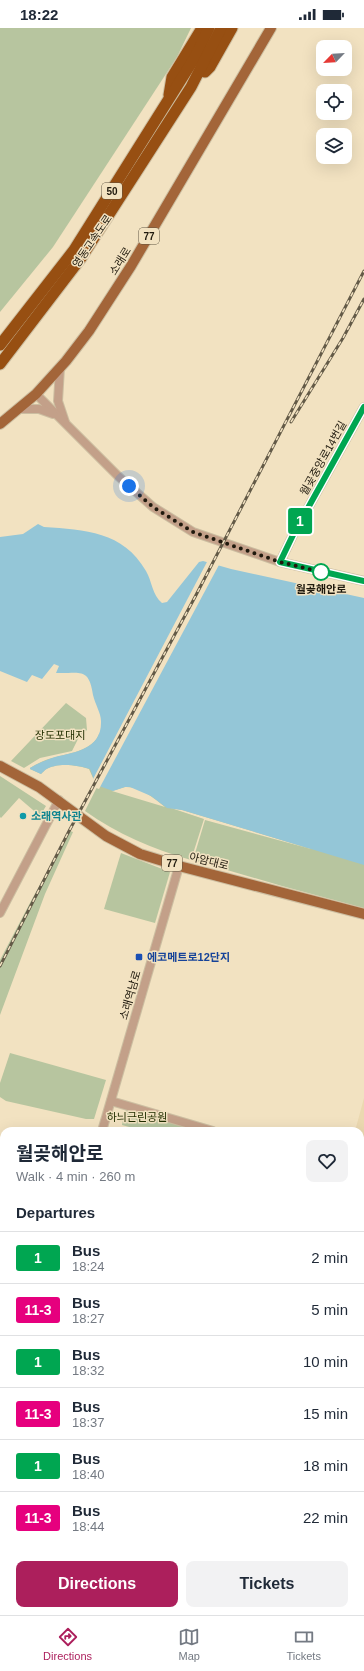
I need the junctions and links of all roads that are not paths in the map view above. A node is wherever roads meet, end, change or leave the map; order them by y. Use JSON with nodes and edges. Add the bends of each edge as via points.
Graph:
{"nodes":[{"id":1,"x":202,"y":28,"type":"edge"},
{"id":2,"x":210,"y":28,"type":"edge"},
{"id":3,"x":221,"y":28,"type":"edge"},
{"id":4,"x":232,"y":28,"type":"edge"},
{"id":5,"x":271,"y":28,"type":"edge"},
{"id":6,"x":191,"y":87,"type":"junction"},
{"id":7,"x":168,"y":102,"type":"junction"},
{"id":8,"x":0,"y":345,"type":"edge"},
{"id":9,"x":0,"y":364,"type":"edge"},
{"id":10,"x":60,"y":368,"type":"junction"},
{"id":11,"x":36,"y":394,"type":"junction"},
{"id":12,"x":364,"y":407,"type":"edge"},
{"id":13,"x":19,"y":409,"type":"junction"},
{"id":14,"x":63,"y":421,"type":"junction"},
{"id":15,"x":0,"y":424,"type":"edge"},
{"id":16,"x":280,"y":562,"type":"junction"},
{"id":17,"x":364,"y":581,"type":"edge"},
{"id":18,"x":0,"y":766,"type":"edge"},
{"id":19,"x":59,"y":800,"type":"junction"},
{"id":20,"x":179,"y":866,"type":"junction"},
{"id":21,"x":0,"y":913,"type":"edge"},
{"id":22,"x":364,"y":914,"type":"edge"},
{"id":23,"x":111,"y":1100,"type":"junction"},
{"id":24,"x":103,"y":1127,"type":"edge"},
{"id":25,"x":200,"y":1127,"type":"edge"}],
"edges":[{"from":1,"to":7,"type":"highway","via":[[172,77]]},
{"from":2,"to":7,"type":"highway","name":"영동고속도로","number":"50"},
{"from":3,"to":6,"type":"highway","name":"영동고속도로","number":"50"},
{"from":4,"to":6,"type":"highway","via":[[210,66]]},
{"from":5,"to":10,"type":"main road","name":"소래로","number":"77","via":[[131,266],[90,331]]},
{"from":6,"to":9,"type":"highway","name":"영동고속도로","number":"50","via":[[81,258]]},
{"from":7,"to":8,"type":"highway","name":"영동고속도로","number":"50","via":[[74,250]]},
{"from":10,"to":11,"type":"main road","name":"소래로","number":"77"},
{"from":10,"to":14,"type":"street","via":[[58,400]]},
{"from":11,"to":13,"type":"main road","name":"소래로","number":"77"},
{"from":11,"to":14,"type":"street"},
{"from":12,"to":16,"type":"street","name":"월곶중앙로14번길"},
{"from":13,"to":14,"type":"street","via":[[39,409]]},
{"from":13,"to":15,"type":"main road","name":"소래로","number":"77"},
{"from":14,"to":16,"type":"street","via":[[153,507],[193,532]]},
{"from":16,"to":17,"type":"street"},
{"from":18,"to":19,"type":"main road","name":"아암대로","number":"77"},
{"from":19,"to":20,"type":"main road","name":"아암대로","number":"77","via":[[106,836],[140,854]]},
{"from":19,"to":21,"type":"street"},
{"from":20,"to":22,"type":"main road","name":"아암대로","number":"77"},
{"from":20,"to":23,"type":"street","name":"소래역남로"},
{"from":23,"to":24,"type":"street","name":"소래역남로"},
{"from":23,"to":25,"type":"street"}]}
